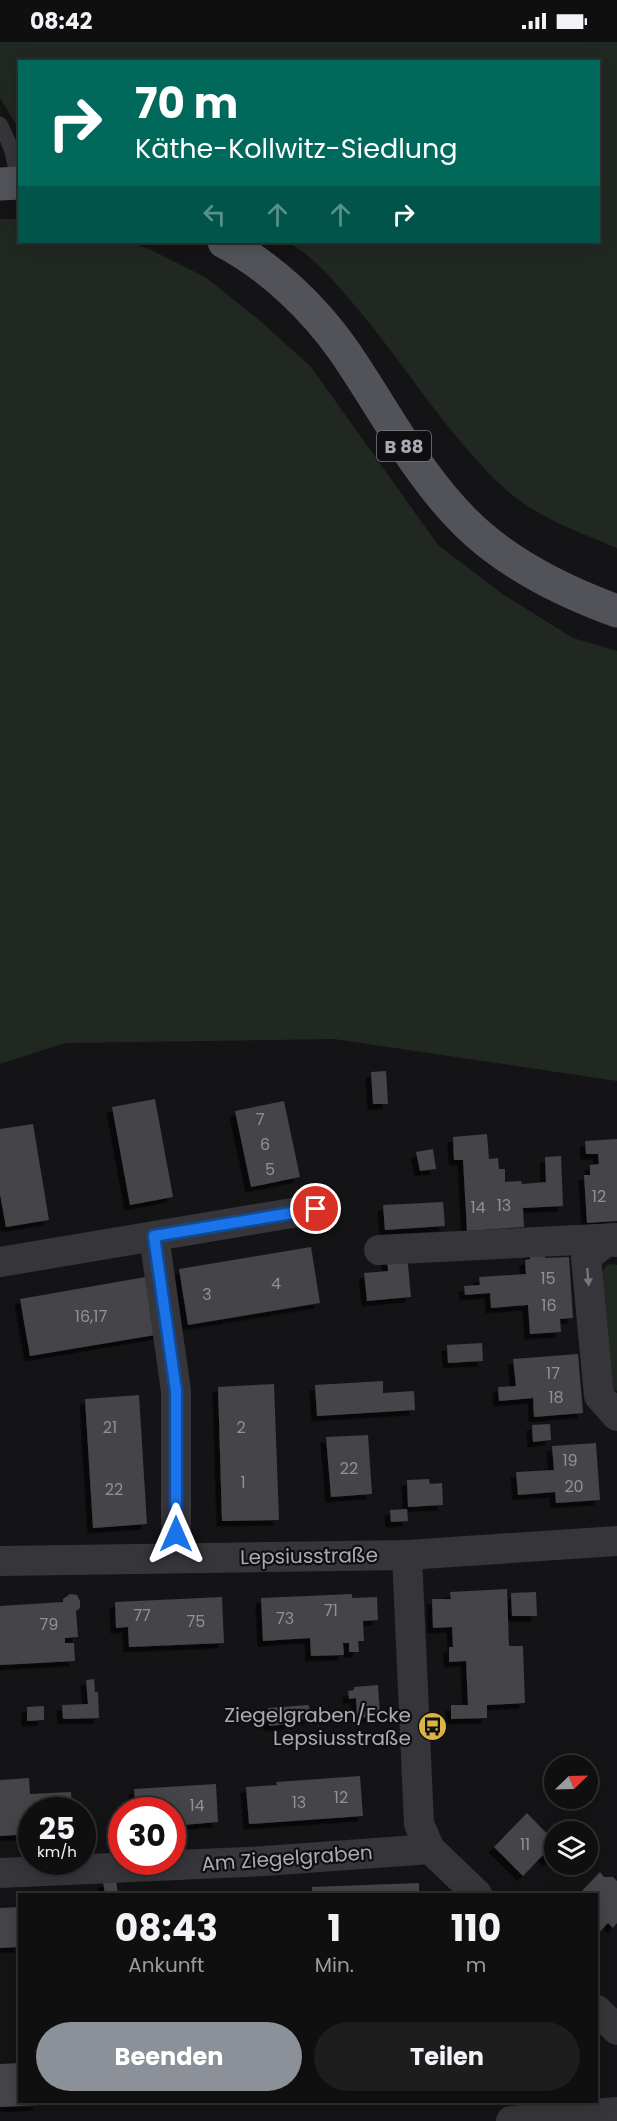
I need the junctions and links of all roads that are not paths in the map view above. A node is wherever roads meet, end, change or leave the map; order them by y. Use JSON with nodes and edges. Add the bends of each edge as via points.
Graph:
{"nodes":[{"id":1,"x":0,"y":124,"type":"edge"},
{"id":2,"x":12,"y":183,"type":"edge"},
{"id":3,"x":226,"y":243,"type":"edge"},
{"id":4,"x":617,"y":611,"type":"edge"},
{"id":5,"x":316,"y":1209,"type":"dead end"},
{"id":6,"x":154,"y":1236,"type":"junction"},
{"id":7,"x":615,"y":1240,"type":"edge"},
{"id":8,"x":379,"y":1250,"type":"dead end"},
{"id":9,"x":0,"y":1262,"type":"edge"},
{"id":10,"x":617,"y":1416,"type":"edge"},
{"id":11,"x":617,"y":1541,"type":"edge"},
{"id":12,"x":407,"y":1555,"type":"junction"},
{"id":13,"x":176,"y":1558,"type":"junction"},
{"id":14,"x":0,"y":1561,"type":"edge"},
{"id":15,"x":430,"y":1849,"type":"junction"},
{"id":16,"x":0,"y":1873,"type":"edge"},
{"id":17,"x":476,"y":1893,"type":"edge"},
{"id":18,"x":598,"y":2011,"type":"edge"},
{"id":19,"x":617,"y":2030,"type":"edge"},
{"id":20,"x":617,"y":2112,"type":"edge"},
{"id":21,"x":512,"y":2121,"type":"edge"}],
"edges":[{"from":1,"to":2,"type":"lane","via":[[17,167]]},
{"from":3,"to":4,"type":"main road","number":"B 88","via":[[281,282],[317,318],[343,349],[406,450],[466,523],[522,566],[559,587]]},
{"from":5,"to":6,"type":"street"},
{"from":6,"to":9,"type":"street"},
{"from":6,"to":13,"type":"street","via":[[176,1391]]},
{"from":7,"to":8,"type":"street"},
{"from":7,"to":10,"type":"street","one_way":true,"via":[[586,1258],[599,1396]]},
{"from":11,"to":12,"type":"street","name":"Lepsiusstraße"},
{"from":12,"to":13,"type":"street","name":"Lepsiusstraße"},
{"from":12,"to":15,"type":"street","via":[[419,1824]]},
{"from":13,"to":14,"type":"street","name":"Lepsiusstraße"},
{"from":15,"to":16,"type":"street","name":"Am Ziegelgraben"},
{"from":15,"to":17,"type":"street"},
{"from":18,"to":19,"type":"street"},
{"from":20,"to":21,"type":"street"}]}
